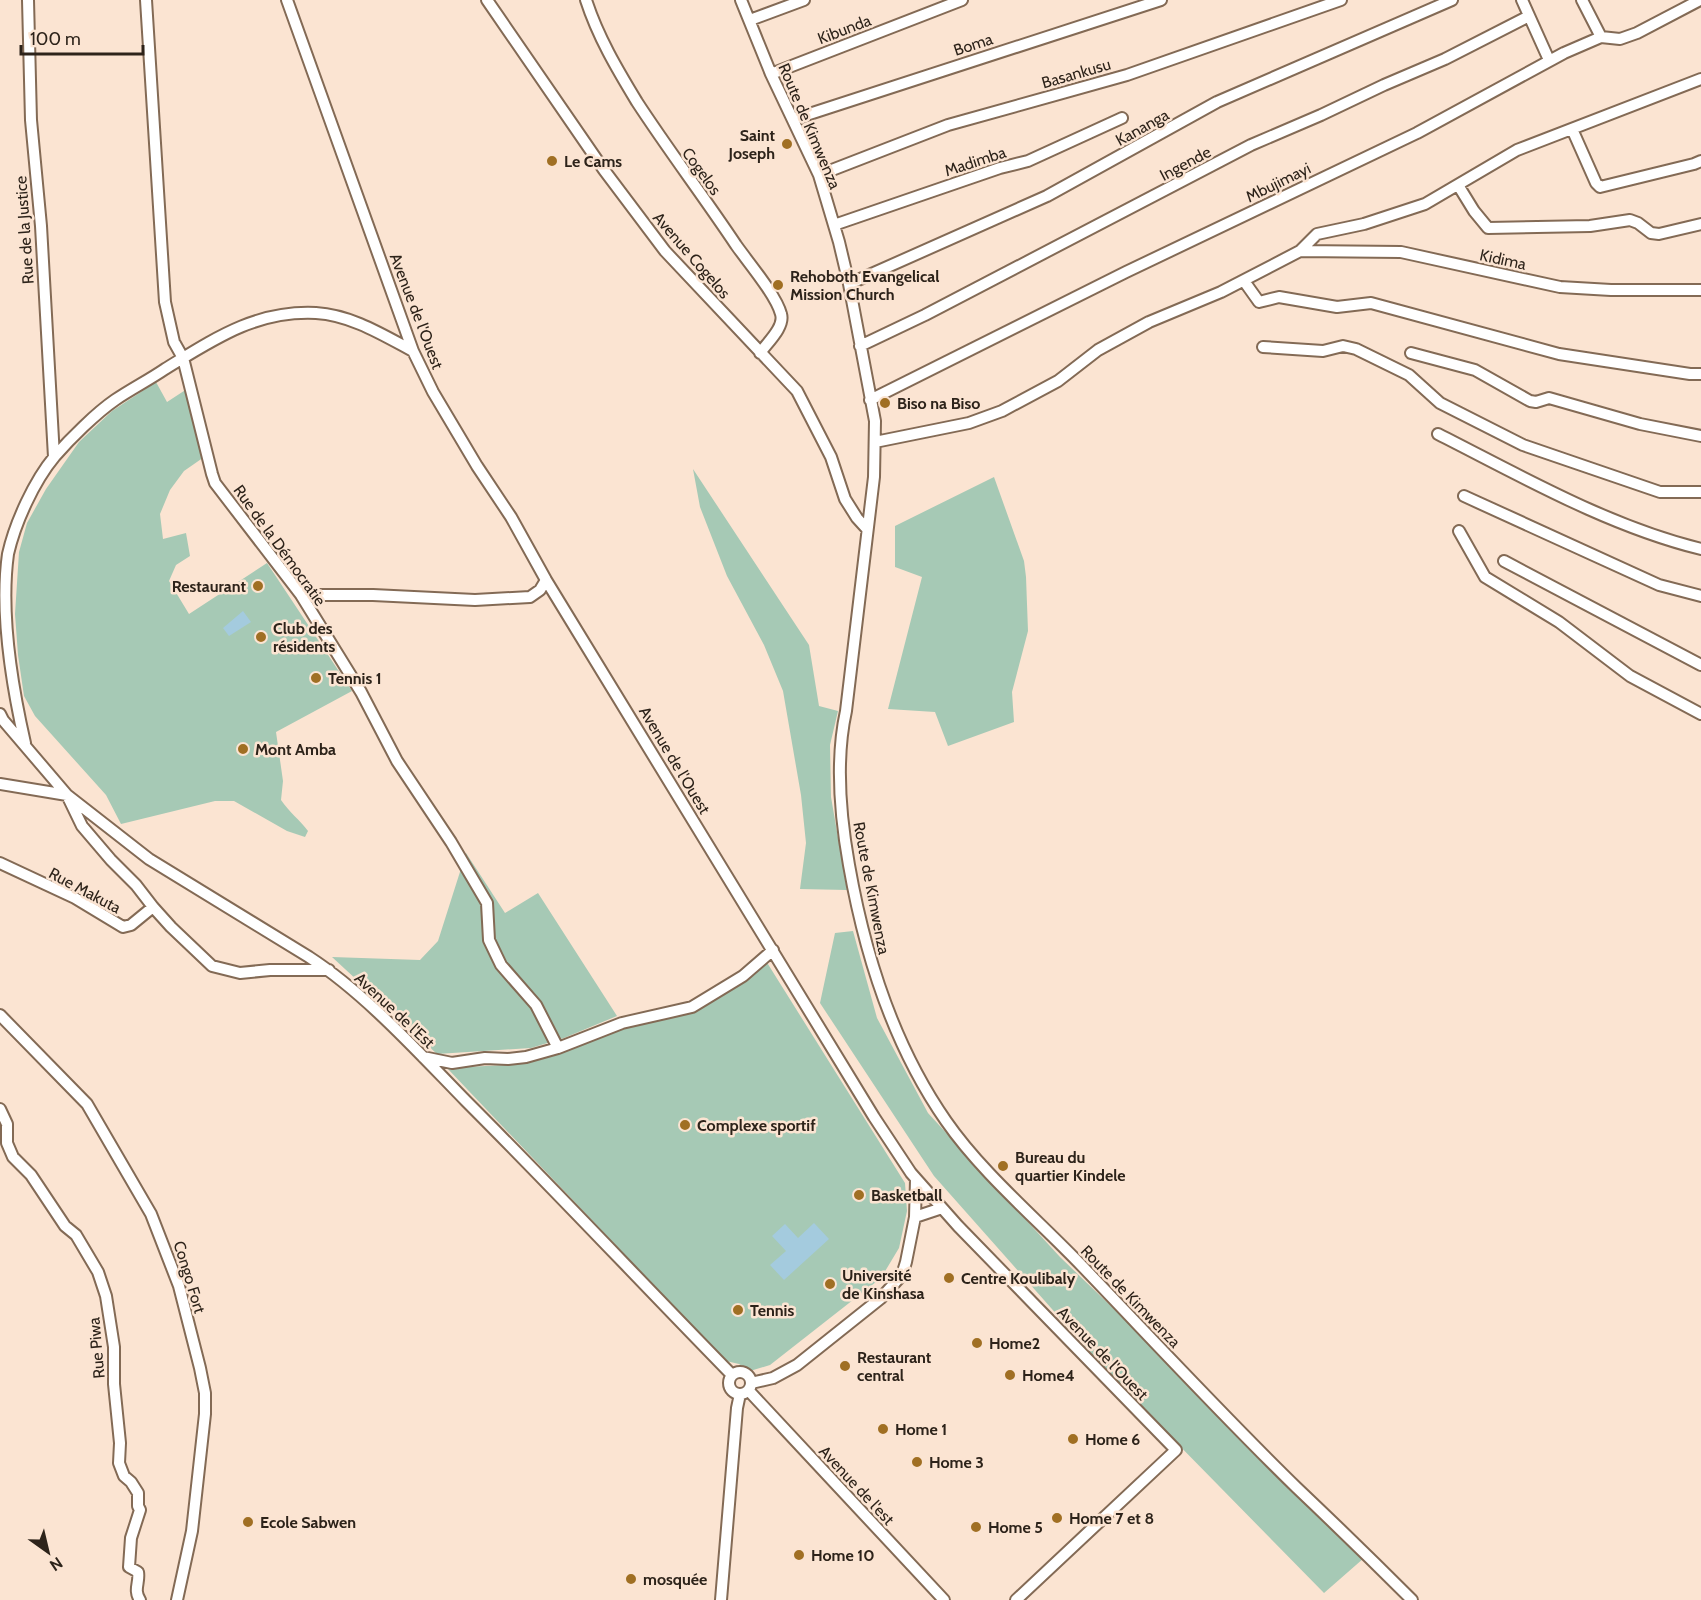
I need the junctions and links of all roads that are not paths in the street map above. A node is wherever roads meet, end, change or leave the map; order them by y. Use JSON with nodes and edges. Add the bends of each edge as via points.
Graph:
{"nodes":[{"id":1,"x":28,"y":0,"type":"edge"},
{"id":2,"x":146,"y":0,"type":"edge"},
{"id":3,"x":287,"y":0,"type":"edge"},
{"id":4,"x":487,"y":0,"type":"edge"},
{"id":5,"x":586,"y":0,"type":"edge"},
{"id":6,"x":741,"y":0,"type":"edge"},
{"id":7,"x":804,"y":0,"type":"edge"},
{"id":8,"x":962,"y":0,"type":"edge"},
{"id":9,"x":1161,"y":0,"type":"edge"},
{"id":10,"x":1341,"y":0,"type":"edge"},
{"id":11,"x":1452,"y":0,"type":"edge"},
{"id":12,"x":1522,"y":0,"type":"edge"},
{"id":13,"x":1582,"y":0,"type":"edge"},
{"id":14,"x":1701,"y":0,"type":"edge"},
{"id":15,"x":1528,"y":16,"type":"junction"},
{"id":16,"x":750,"y":20,"type":"junction"},
{"id":17,"x":1601,"y":37,"type":"junction"},
{"id":18,"x":1549,"y":60,"type":"junction"},
{"id":19,"x":771,"y":74,"type":"junction"},
{"id":20,"x":1701,"y":79,"type":"edge"},
{"id":21,"x":1122,"y":118,"type":"dead end"},
{"id":22,"x":794,"y":119,"type":"junction"},
{"id":23,"x":1572,"y":129,"type":"junction"},
{"id":24,"x":1701,"y":160,"type":"edge"},
{"id":25,"x":819,"y":176,"type":"junction"},
{"id":26,"x":1458,"y":185,"type":"junction"},
{"id":27,"x":1701,"y":224,"type":"edge"},
{"id":28,"x":834,"y":225,"type":"junction"},
{"id":29,"x":1300,"y":251,"type":"junction"},
{"id":30,"x":1244,"y":281,"type":"junction"},
{"id":31,"x":849,"y":284,"type":"junction"},
{"id":32,"x":1701,"y":290,"type":"edge"},
{"id":33,"x":860,"y":346,"type":"junction"},
{"id":34,"x":1263,"y":347,"type":"dead end"},
{"id":35,"x":413,"y":351,"type":"junction"},
{"id":36,"x":760,"y":353,"type":"junction"},
{"id":37,"x":1411,"y":353,"type":"dead end"},
{"id":38,"x":183,"y":358,"type":"junction"},
{"id":39,"x":1701,"y":374,"type":"edge"},
{"id":40,"x":870,"y":400,"type":"junction"},
{"id":41,"x":1438,"y":434,"type":"dead end"},
{"id":42,"x":1701,"y":436,"type":"edge"},
{"id":43,"x":875,"y":442,"type":"junction"},
{"id":44,"x":54,"y":457,"type":"junction"},
{"id":45,"x":1701,"y":492,"type":"edge"},
{"id":46,"x":1464,"y":496,"type":"dead end"},
{"id":47,"x":867,"y":529,"type":"junction"},
{"id":48,"x":1459,"y":531,"type":"dead end"},
{"id":49,"x":1701,"y":549,"type":"edge"},
{"id":50,"x":1504,"y":561,"type":"dead end"},
{"id":51,"x":546,"y":580,"type":"junction"},
{"id":52,"x":301,"y":596,"type":"junction"},
{"id":53,"x":1701,"y":596,"type":"edge"},
{"id":54,"x":2,"y":600,"type":"edge"},
{"id":55,"x":1701,"y":665,"type":"edge"},
{"id":56,"x":0,"y":714,"type":"edge"},
{"id":57,"x":1701,"y":714,"type":"edge"},
{"id":58,"x":25,"y":747,"type":"junction"},
{"id":59,"x":0,"y":784,"type":"edge"},
{"id":60,"x":67,"y":795,"type":"junction"},
{"id":61,"x":0,"y":863,"type":"edge"},
{"id":62,"x":153,"y":907,"type":"junction"},
{"id":63,"x":773,"y":950,"type":"junction"},
{"id":64,"x":329,"y":970,"type":"junction"},
{"id":65,"x":0,"y":1015,"type":"edge"},
{"id":66,"x":558,"y":1048,"type":"junction"},
{"id":67,"x":423,"y":1057,"type":"junction"},
{"id":68,"x":0,"y":1109,"type":"edge"},
{"id":69,"x":916,"y":1180,"type":"junction"},
{"id":70,"x":942,"y":1208,"type":"junction"},
{"id":71,"x":915,"y":1217,"type":"junction"},
{"id":72,"x":732,"y":1375,"type":"junction"},
{"id":73,"x":747,"y":1390,"type":"junction"},
{"id":74,"x":140,"y":1600,"type":"edge"},
{"id":75,"x":177,"y":1600,"type":"edge"},
{"id":76,"x":721,"y":1600,"type":"edge"},
{"id":77,"x":944,"y":1600,"type":"edge"},
{"id":78,"x":1016,"y":1600,"type":"edge"},
{"id":79,"x":1412,"y":1600,"type":"edge"}],
"edges":[{"from":1,"to":44,"type":"street","name":"Rue de la Justice","via":[[31,120]]},
{"from":2,"to":38,"type":"street","name":"Rue de la Démocratie","via":[[165,302],[174,342]]},
{"from":3,"to":35,"type":"street","name":"Avenue de l'Ouest"},
{"from":4,"to":36,"type":"street","name":"Avenue Cogelos","via":[[665,251]]},
{"from":5,"to":36,"type":"street","name":"Cogelos","via":[[601,41],[621,75],[782,315],[781,324]]},
{"from":6,"to":16,"type":"street","name":"Route de Kimwenza"},
{"from":7,"to":16,"type":"street"},
{"from":8,"to":19,"type":"street","name":"Kibunda"},
{"from":9,"to":22,"type":"street","name":"Boma"},
{"from":10,"to":25,"type":"street","name":"Basankusu","via":[[1127,75],[948,125]]},
{"from":11,"to":31,"type":"street","name":"Kananga","via":[[1217,102],[1033,203]]},
{"from":12,"to":15,"type":"street"},
{"from":13,"to":17,"type":"street"},
{"from":14,"to":17,"type":"street","name":"Mbujimayi","via":[[1637,33],[1620,39]]},
{"from":15,"to":18,"type":"street"},
{"from":15,"to":33,"type":"street","name":"Ingende","via":[[1445,59],[1251,145]]},
{"from":16,"to":19,"type":"street","name":"Route de Kimwenza"},
{"from":17,"to":18,"type":"street","name":"Mbujimayi"},
{"from":18,"to":40,"type":"street","name":"Mbujimayi","via":[[1417,133]]},
{"from":19,"to":22,"type":"street","name":"Route de Kimwenza"},
{"from":20,"to":23,"type":"street"},
{"from":21,"to":28,"type":"street","name":"Madimba","via":[[1028,161]]},
{"from":22,"to":25,"type":"street","name":"Route de Kimwenza"},
{"from":23,"to":24,"type":"street","via":[[1600,187]]},
{"from":23,"to":26,"type":"street","via":[[1517,150]]},
{"from":25,"to":28,"type":"street","name":"Route de Kimwenza"},
{"from":26,"to":27,"type":"street","via":[[1488,228],[1590,226],[1630,220],[1659,234]]},
{"from":26,"to":29,"type":"street","via":[[1409,211],[1317,234]]},
{"from":28,"to":31,"type":"street","name":"Route de Kimwenza"},
{"from":29,"to":30,"type":"street"},
{"from":29,"to":32,"type":"street","name":"Kidima","via":[[1401,252],[1557,286]]},
{"from":30,"to":39,"type":"street","via":[[1259,302],[1279,297],[1337,307],[1371,303],[1559,354]]},
{"from":30,"to":43,"type":"street","via":[[1149,322],[1098,350],[1058,381],[1002,411],[969,423]]},
{"from":31,"to":33,"type":"street","name":"Route de Kimwenza"},
{"from":33,"to":40,"type":"street","name":"Route de Kimwenza"},
{"from":34,"to":45,"type":"street","via":[[1356,349],[1409,375],[1440,403],[1523,445],[1660,492]]},
{"from":35,"to":38,"type":"street","via":[[356,322],[317,313],[280,315],[243,325]]},
{"from":35,"to":51,"type":"street","name":"Avenue de l'Ouest"},
{"from":36,"to":47,"type":"street","name":"Avenue Cogelos","via":[[797,391],[831,458],[845,499]]},
{"from":37,"to":42,"type":"street","via":[[1476,370],[1530,401],[1551,398],[1640,424]]},
{"from":38,"to":44,"type":"street","via":[[114,401]]},
{"from":38,"to":52,"type":"street","name":"Rue de la Démocratie","via":[[215,483]]},
{"from":40,"to":43,"type":"street","name":"Route de Kimwenza"},
{"from":41,"to":49,"type":"street","via":[[1587,510],[1671,542]]},
{"from":43,"to":47,"type":"street","name":"Route de Kimwenza"},
{"from":44,"to":54,"type":"street","via":[[32,491],[13,537]]},
{"from":46,"to":53,"type":"street","via":[[1659,585]]},
{"from":47,"to":79,"type":"street","name":"Route de Kimwenza","via":[[842,728],[843,828],[867,949],[907,1056],[946,1122],[995,1178],[1297,1488]]},
{"from":48,"to":57,"type":"street","via":[[1485,577],[1559,622],[1637,681]]},
{"from":50,"to":55,"type":"street"},
{"from":51,"to":52,"type":"street","via":[[530,597],[476,600]]},
{"from":51,"to":63,"type":"street","name":"Avenue de l'Ouest"},
{"from":52,"to":66,"type":"street","name":"Rue de la Démocratie","via":[[486,903],[489,940],[501,965],[536,1005]]},
{"from":54,"to":58,"type":"street","via":[[10,678]]},
{"from":56,"to":58,"type":"street","name":"Avenue de l'Est"},
{"from":58,"to":60,"type":"street","name":"Avenue de l'Est"},
{"from":59,"to":60,"type":"street"},
{"from":60,"to":62,"type":"street","via":[[82,826]]},
{"from":60,"to":64,"type":"street","name":"Avenue de l'Est","via":[[149,859]]},
{"from":61,"to":62,"type":"street","name":"Rue Makuta","via":[[75,898],[123,927],[131,926]]},
{"from":62,"to":64,"type":"street","via":[[212,966],[240,973]]},
{"from":63,"to":66,"type":"street","via":[[743,975],[692,1007],[622,1023]]},
{"from":63,"to":69,"type":"street","name":"Avenue de l'Ouest"},
{"from":64,"to":67,"type":"street","name":"Avenue de l'Est"},
{"from":65,"to":75,"type":"street","name":"Congo Fort","via":[[87,1104],[152,1214],[179,1286],[200,1368],[205,1414],[192,1531]]},
{"from":66,"to":67,"type":"street","via":[[526,1057],[452,1063]]},
{"from":67,"to":72,"type":"street","name":"Avenue de l'Est"},
{"from":68,"to":74,"type":"street","name":"Rue Piwa","via":[[13,1157],[76,1235],[98,1272],[106,1296],[114,1347],[119,1463],[140,1500],[128,1562],[138,1572],[136,1591]]},
{"from":69,"to":70,"type":"street","name":"Avenue de l'Ouest"},
{"from":69,"to":71,"type":"street"},
{"from":70,"to":71,"type":"street"},
{"from":70,"to":78,"type":"street","name":"Avenue de l'Ouest","via":[[1176,1450]]},
{"from":71,"to":73,"type":"street","via":[[902,1275],[881,1298],[786,1372]]},
{"from":72,"to":73,"type":"street","name":"Avenue de l'Est","via":[[744,1373],[749,1377]]},
{"from":72,"to":73,"type":"street","name":"Avenue de l'Est","via":[[730,1389],[736,1394]]},
{"from":73,"to":76,"type":"street","via":[[737,1408]]},
{"from":73,"to":77,"type":"street","name":"Avenue de l'est"}]}
